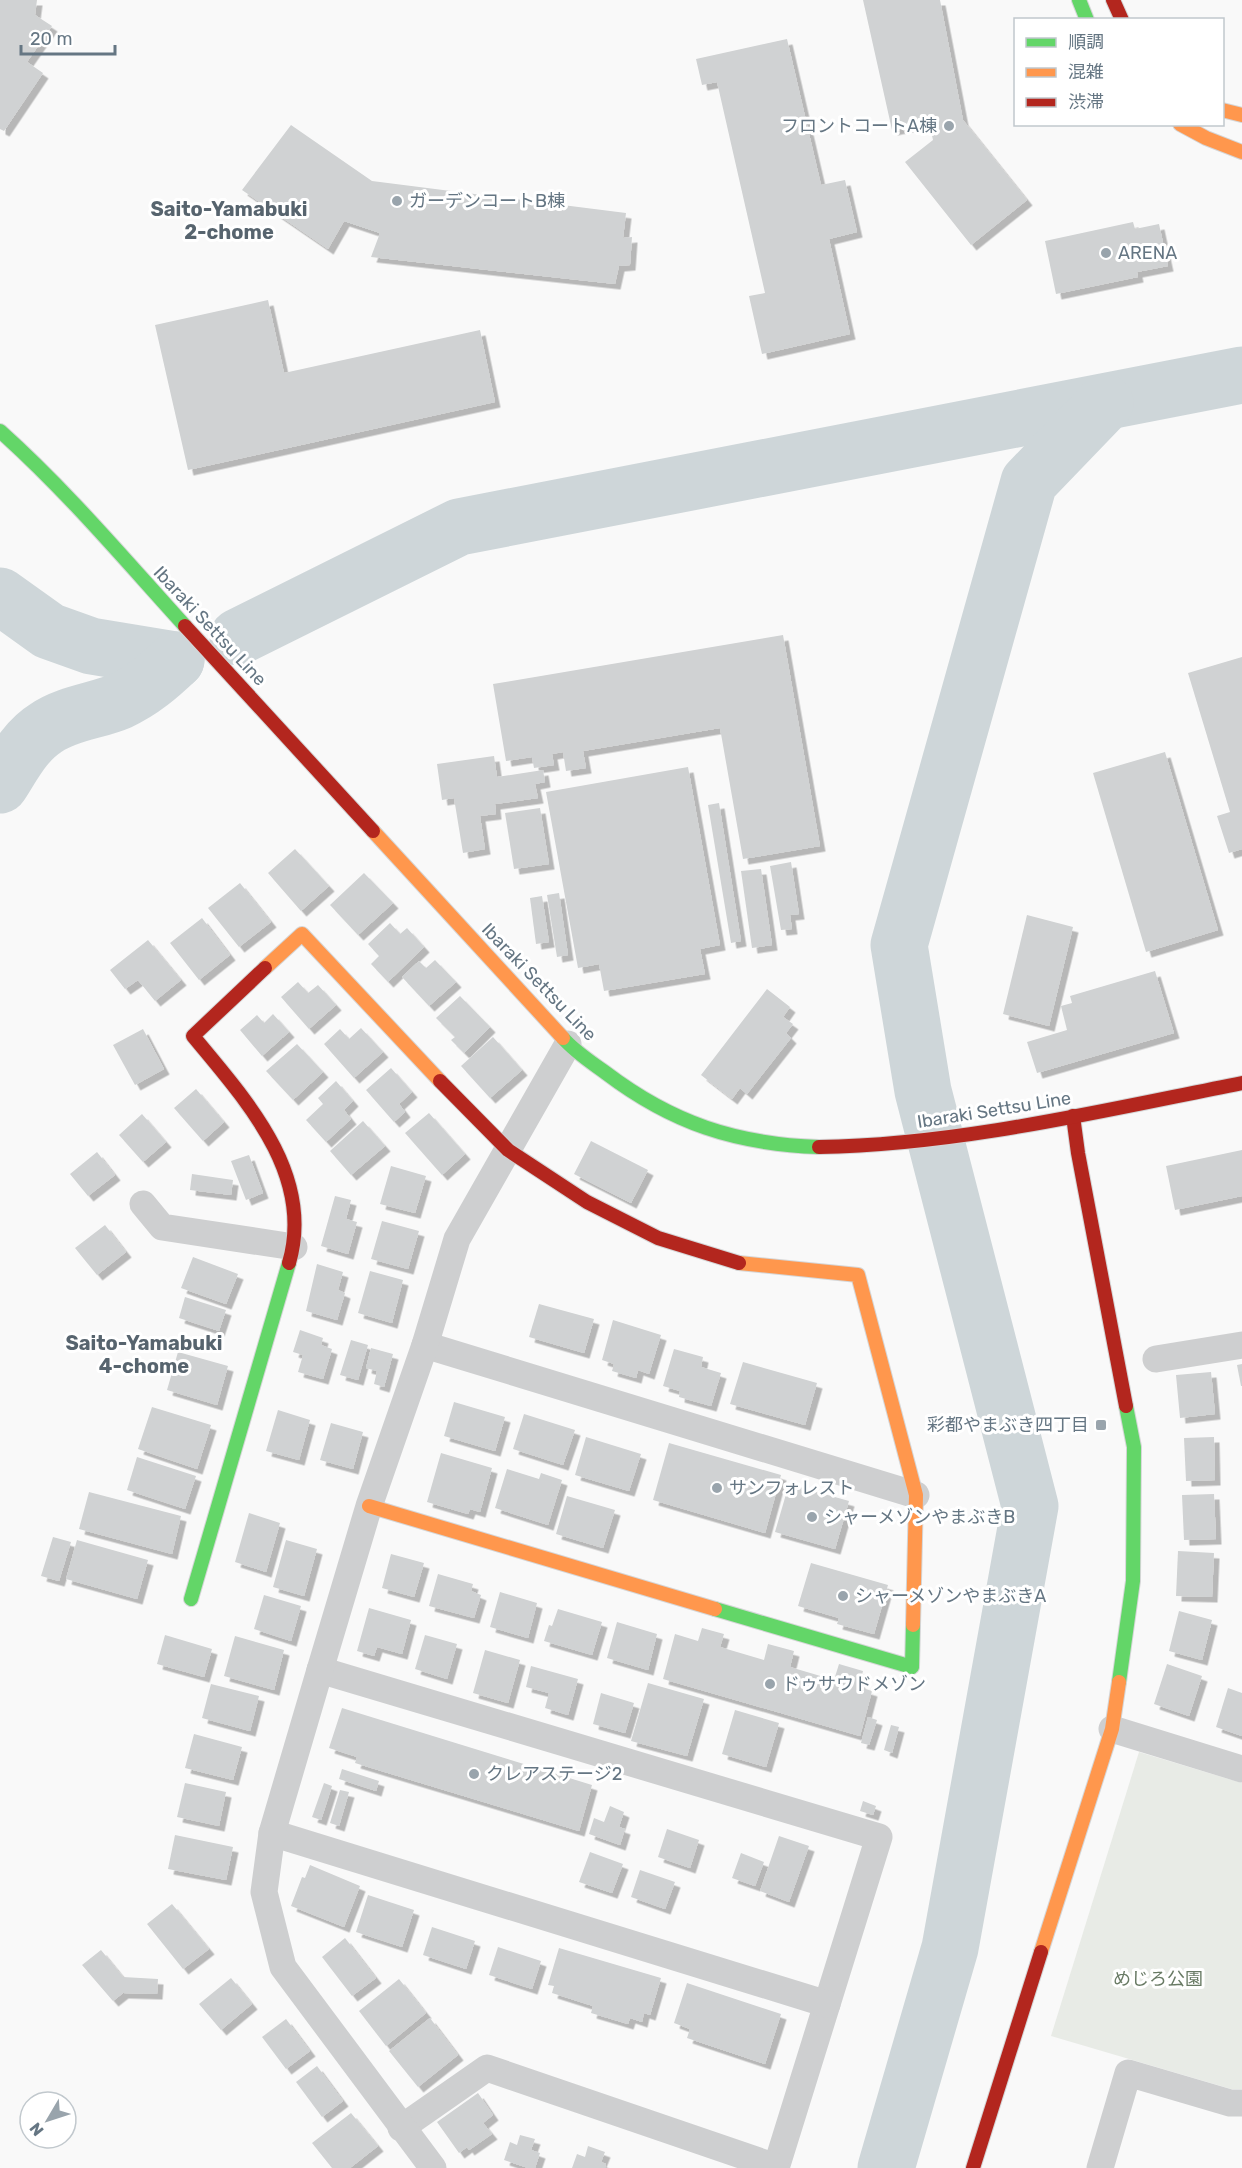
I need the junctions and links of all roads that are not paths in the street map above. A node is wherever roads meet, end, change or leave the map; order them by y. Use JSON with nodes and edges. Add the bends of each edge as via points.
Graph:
{"nodes":[{"id":1,"x":1079,"y":0,"type":"edge"},
{"id":2,"x":1113,"y":0,"type":"edge"},
{"id":3,"x":1086,"y":18,"type":"edge"},
{"id":4,"x":1121,"y":18,"type":"edge"},
{"id":5,"x":1224,"y":111,"type":"edge"},
{"id":6,"x":1242,"y":116,"type":"edge"},
{"id":7,"x":1184,"y":126,"type":"edge"},
{"id":8,"x":1242,"y":152,"type":"edge"},
{"id":9,"x":0,"y":431,"type":"edge"},
{"id":10,"x":568,"y":1044,"type":"junction"},
{"id":11,"x":1242,"y":1083,"type":"edge"},
{"id":12,"x":1073,"y":1116,"type":"junction"},
{"id":13,"x":508,"y":1150,"type":"junction"},
{"id":14,"x":143,"y":1204,"type":"dead end"},
{"id":15,"x":294,"y":1247,"type":"junction"},
{"id":16,"x":425,"y":1345,"type":"junction"},
{"id":17,"x":1242,"y":1345,"type":"edge"},
{"id":18,"x":1156,"y":1359,"type":"dead end"},
{"id":19,"x":916,"y":1495,"type":"junction"},
{"id":20,"x":369,"y":1506,"type":"junction"},
{"id":21,"x":191,"y":1599,"type":"dead end"},
{"id":22,"x":320,"y":1670,"type":"junction"},
{"id":23,"x":1112,"y":1729,"type":"junction"},
{"id":24,"x":1242,"y":1769,"type":"edge"},
{"id":25,"x":272,"y":1833,"type":"junction"},
{"id":26,"x":827,"y":2004,"type":"junction"},
{"id":27,"x":1242,"y":2103,"type":"edge"},
{"id":28,"x":401,"y":2128,"type":"junction"},
{"id":29,"x":433,"y":2168,"type":"edge"},
{"id":30,"x":776,"y":2168,"type":"edge"},
{"id":31,"x":973,"y":2168,"type":"edge"},
{"id":32,"x":1100,"y":2168,"type":"edge"}],
"edges":[{"from":1,"to":3,"type":"street"},
{"from":2,"to":4,"type":"street"},
{"from":5,"to":6,"type":"street"},
{"from":7,"to":8,"type":"street"},
{"from":9,"to":10,"type":"street","name":"Ibaraki Settsu Line","via":[[75,505]]},
{"from":10,"to":12,"type":"street","name":"Ibaraki Settsu Line","via":[[630,1091],[687,1122],[735,1138],[792,1147],[870,1147]]},
{"from":10,"to":13,"type":"street"},
{"from":11,"to":12,"type":"street","name":"Ibaraki Settsu Line"},
{"from":12,"to":23,"type":"street","via":[[1134,1448],[1133,1581]]},
{"from":13,"to":15,"type":"street","via":[[302,934],[193,1036],[274,1144],[293,1197]]},
{"from":13,"to":16,"type":"street","via":[[457,1239]]},
{"from":13,"to":19,"type":"street","via":[[587,1202],[658,1238],[739,1263],[858,1275]]},
{"from":14,"to":15,"type":"street","via":[[162,1227]]},
{"from":15,"to":21,"type":"street"},
{"from":16,"to":19,"type":"street"},
{"from":16,"to":20,"type":"street"},
{"from":17,"to":18,"type":"street"},
{"from":19,"to":20,"type":"street","via":[[912,1667]]},
{"from":20,"to":22,"type":"street"},
{"from":22,"to":25,"type":"street"},
{"from":22,"to":26,"type":"street","via":[[879,1837]]},
{"from":23,"to":24,"type":"street"},
{"from":23,"to":31,"type":"street"},
{"from":25,"to":26,"type":"street"},
{"from":25,"to":28,"type":"street","via":[[264,1892],[283,1967]]},
{"from":26,"to":30,"type":"street"},
{"from":27,"to":32,"type":"street","via":[[1230,2103],[1128,2073]]},
{"from":28,"to":29,"type":"street"},
{"from":28,"to":30,"type":"street","via":[[487,2068]]}]}
